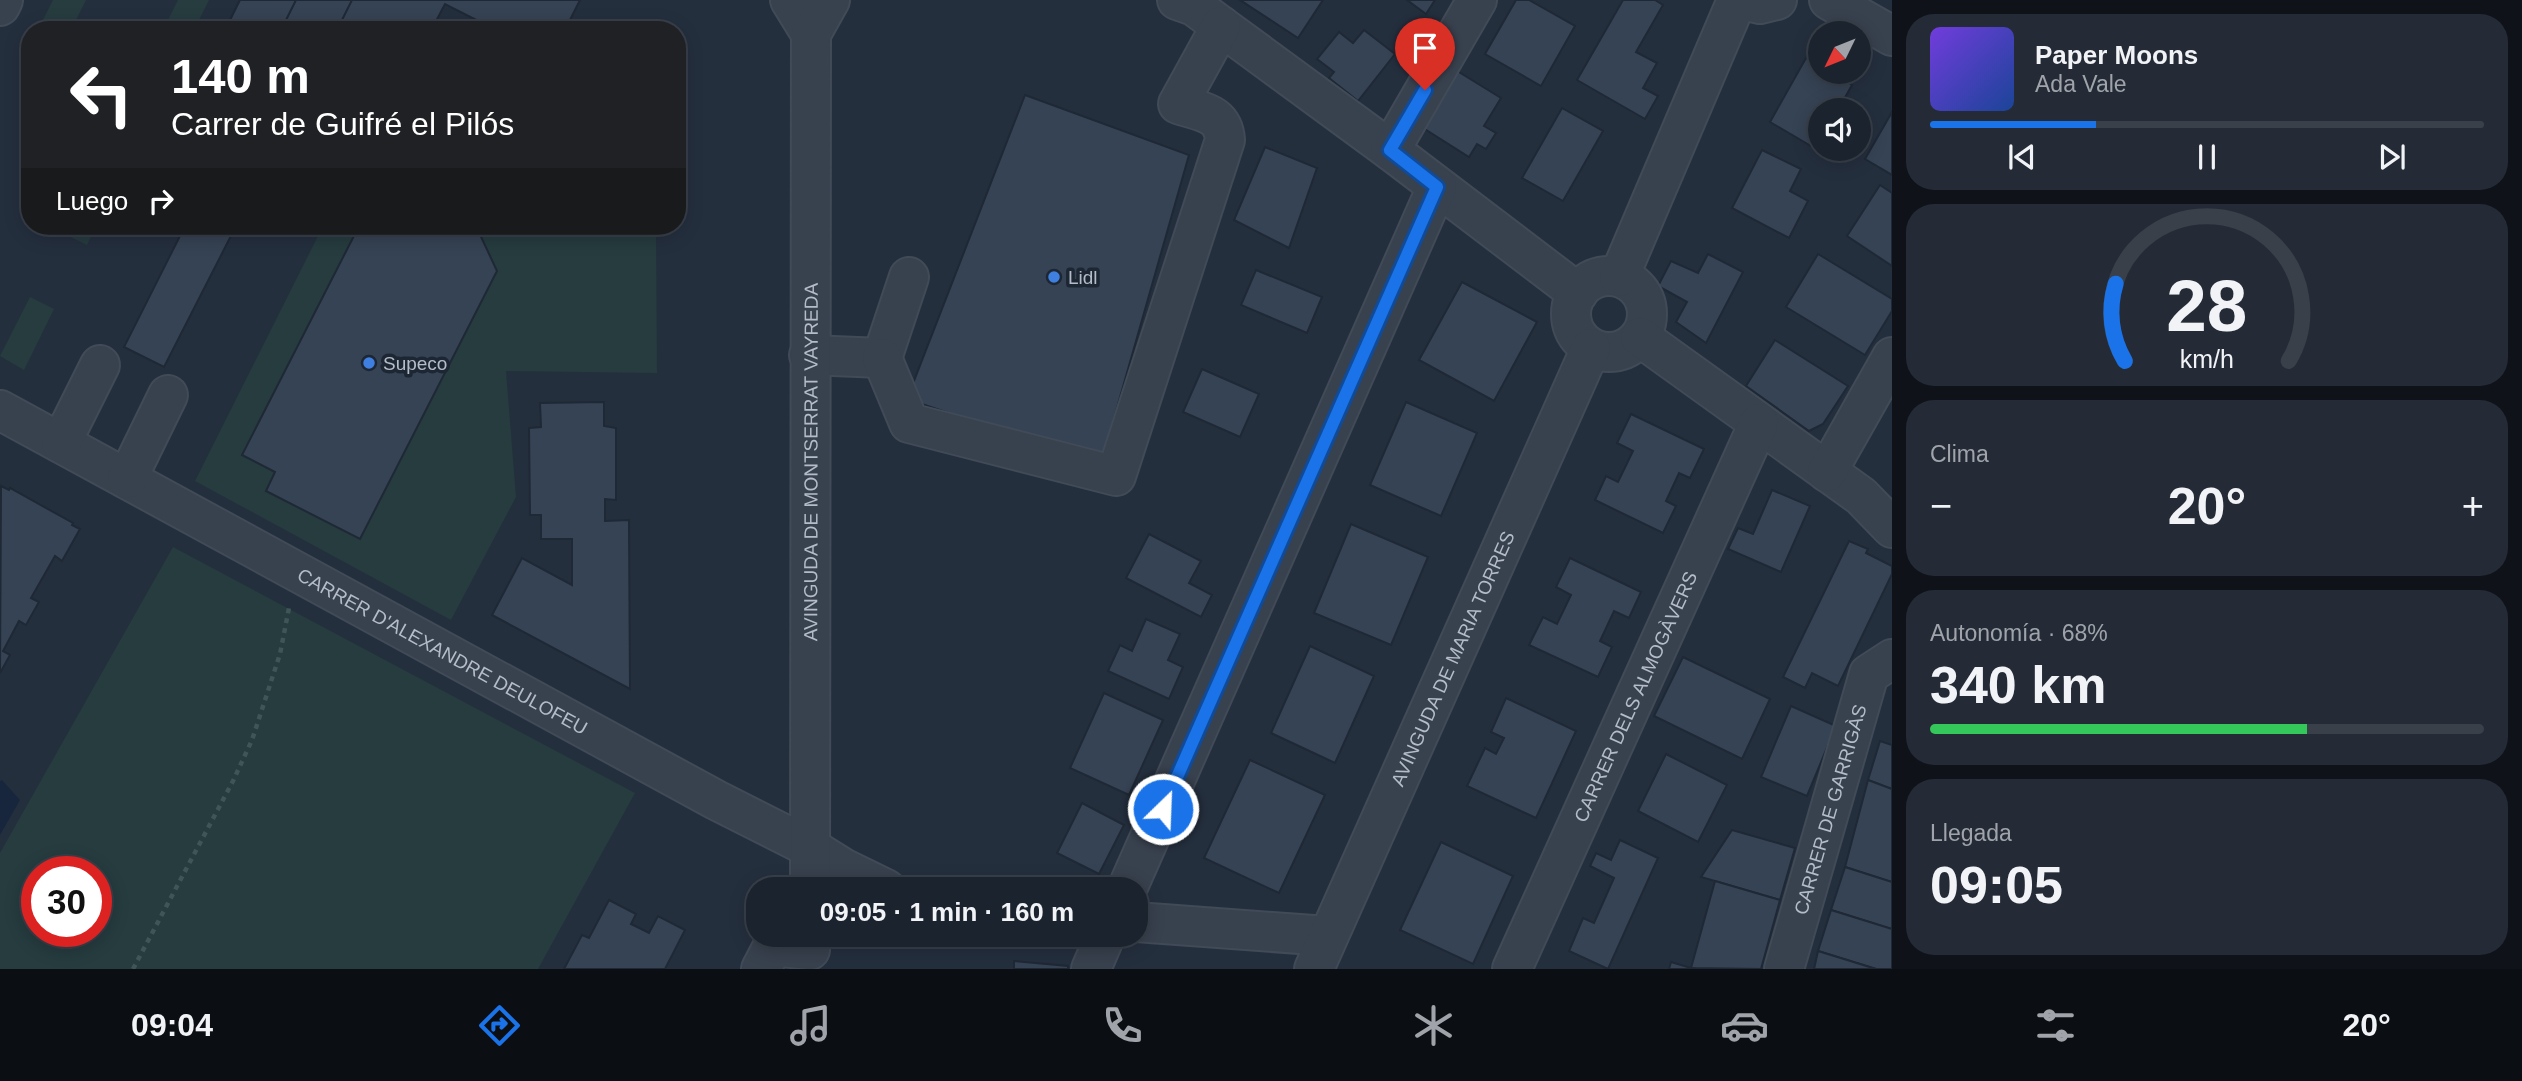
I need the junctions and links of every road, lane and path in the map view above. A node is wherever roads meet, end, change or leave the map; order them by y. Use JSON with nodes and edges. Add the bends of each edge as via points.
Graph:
{"nodes":[{"id":1,"x":3,"y":0,"type":"edge"},
{"id":2,"x":790,"y":0,"type":"edge"},
{"id":3,"x":830,"y":0,"type":"edge"},
{"id":4,"x":1477,"y":0,"type":"edge"},
{"id":5,"x":1737,"y":0,"type":"edge"},
{"id":6,"x":1743,"y":0,"type":"edge"},
{"id":7,"x":1777,"y":0,"type":"edge"},
{"id":8,"x":1829,"y":0,"type":"edge"},
{"id":9,"x":0,"y":6,"type":"edge"},
{"id":10,"x":1197,"y":8,"type":"edge"},
{"id":11,"x":811,"y":34,"type":"junction"},
{"id":12,"x":1892,"y":36,"type":"edge"},
{"id":13,"x":1390,"y":150,"type":"junction"},
{"id":14,"x":1437,"y":187,"type":"junction"},
{"id":15,"x":909,"y":277,"type":"dead end"},
{"id":16,"x":1619,"y":277,"type":"junction"},
{"id":17,"x":1578,"y":293,"type":"junction"},
{"id":18,"x":1640,"y":337,"type":"junction"},
{"id":19,"x":1591,"y":348,"type":"junction"},
{"id":20,"x":809,"y":355,"type":"junction"},
{"id":21,"x":1892,"y":357,"type":"edge"},
{"id":22,"x":882,"y":358,"type":"junction"},
{"id":23,"x":100,"y":365,"type":"dead end"},
{"id":24,"x":168,"y":395,"type":"dead end"},
{"id":25,"x":0,"y":410,"type":"edge"},
{"id":26,"x":1759,"y":423,"type":"junction"},
{"id":27,"x":61,"y":443,"type":"junction"},
{"id":28,"x":1827,"y":472,"type":"junction"},
{"id":29,"x":127,"y":479,"type":"junction"},
{"id":30,"x":1892,"y":528,"type":"edge"},
{"id":31,"x":305,"y":575,"type":"junction"},
{"id":32,"x":1892,"y":659,"type":"edge"},
{"id":33,"x":811,"y":848,"type":"junction"},
{"id":34,"x":810,"y":877,"type":"edge"},
{"id":35,"x":860,"y":877,"type":"edge"},
{"id":36,"x":1132,"y":877,"type":"edge"},
{"id":37,"x":1148,"y":924,"type":"edge"},
{"id":38,"x":1100,"y":947,"type":"edge"},
{"id":39,"x":810,"y":951,"type":"edge"},
{"id":40,"x":1321,"y":952,"type":"edge"},
{"id":41,"x":133,"y":969,"type":"edge"},
{"id":42,"x":761,"y":969,"type":"edge"},
{"id":43,"x":1091,"y":969,"type":"edge"},
{"id":44,"x":1512,"y":969,"type":"edge"},
{"id":45,"x":1784,"y":969,"type":"edge"}],
"edges":[{"from":1,"to":9,"type":"street"},
{"from":2,"to":11,"type":"street"},
{"from":3,"to":11,"type":"street","name":"AVINGUDA DE MONTSERRAT VAYREDA"},
{"from":4,"to":13,"type":"street"},
{"from":5,"to":16,"type":"street"},
{"from":6,"to":7,"type":"street","via":[[1760,4]]},
{"from":8,"to":12,"type":"street"},
{"from":10,"to":13,"type":"street"},
{"from":10,"to":22,"type":"street","via":[[1178,104],[1214,117],[1224,128],[1225,140],[1116,476],[909,423]]},
{"from":11,"to":20,"type":"street","name":"AVINGUDA DE MONTSERRAT VAYREDA"},
{"from":13,"to":14,"type":"street"},
{"from":14,"to":17,"type":"street"},
{"from":14,"to":36,"type":"street"},
{"from":15,"to":22,"type":"street"},
{"from":16,"to":17,"type":"street","via":[[1604,276]]},
{"from":16,"to":18,"type":"street","via":[[1635,286],[1645,302],[1647,320]]},
{"from":17,"to":19,"type":"street","via":[[1571,317],[1574,329]]},
{"from":18,"to":19,"type":"street","via":[[1626,349]]},
{"from":18,"to":26,"type":"street"},
{"from":19,"to":40,"type":"street","name":"AVINGUDA DE MARIA TORRES"},
{"from":20,"to":22,"type":"street"},
{"from":20,"to":33,"type":"street","name":"AVINGUDA DE MONTSERRAT VAYREDA"},
{"from":21,"to":28,"type":"street"},
{"from":23,"to":27,"type":"street"},
{"from":24,"to":29,"type":"street"},
{"from":25,"to":27,"type":"street","name":"CARRER D'ALEXANDRE DEULOFEU"},
{"from":26,"to":28,"type":"street"},
{"from":26,"to":44,"type":"street","name":"CARRER DELS ALMOGÀVERS"},
{"from":27,"to":29,"type":"street","name":"CARRER D'ALEXANDRE DEULOFEU"},
{"from":28,"to":30,"type":"street","via":[[1861,496]]},
{"from":29,"to":31,"type":"street","name":"CARRER D'ALEXANDRE DEULOFEU"},
{"from":31,"to":33,"type":"street","name":"CARRER D'ALEXANDRE DEULOFEU"},
{"from":31,"to":41,"type":"path","via":[[290,603],[252,740]]},
{"from":32,"to":45,"type":"street","name":"CARRER DE GARRIGÀS","via":[[1869,674]]},
{"from":33,"to":34,"type":"street","name":"AVINGUDA DE MONTSERRAT VAYREDA"},
{"from":33,"to":35,"type":"street","name":"CARRER D'ALEXANDRE DEULOFEU"},
{"from":37,"to":40,"type":"street"},
{"from":38,"to":43,"type":"street"},
{"from":39,"to":42,"type":"street","via":[[773,946]]}]}
